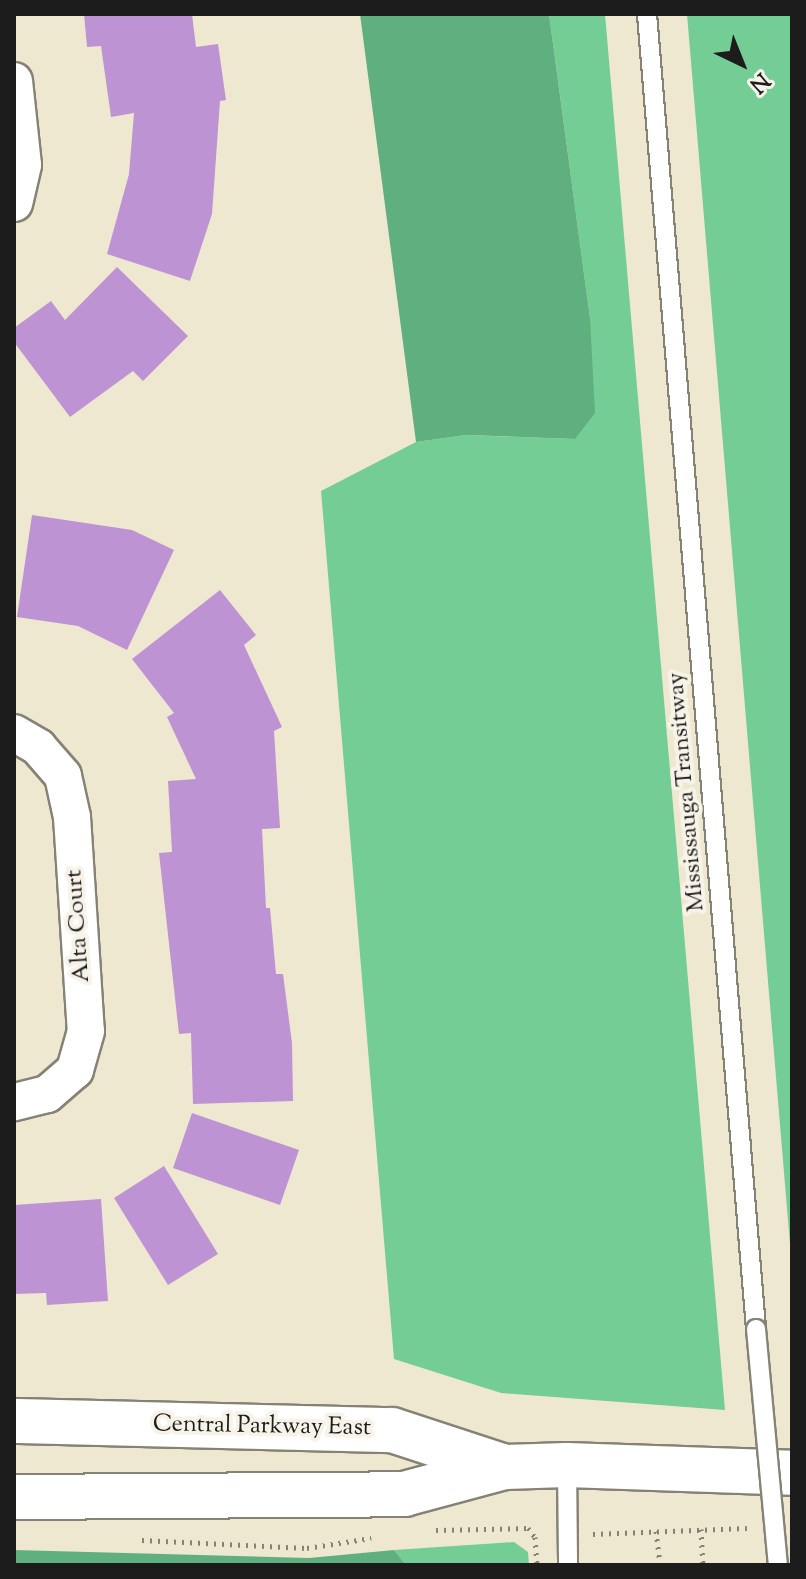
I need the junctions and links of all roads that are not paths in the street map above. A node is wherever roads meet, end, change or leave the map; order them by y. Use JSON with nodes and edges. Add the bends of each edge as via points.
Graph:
{"nodes":[{"id":1,"x":647,"y":14,"type":"edge"},
{"id":2,"x":14,"y":81,"type":"edge"},
{"id":3,"x":14,"y":203,"type":"edge"},
{"id":4,"x":14,"y":733,"type":"edge"},
{"id":5,"x":14,"y":1102,"type":"edge"},
{"id":6,"x":14,"y":1421,"type":"edge"},
{"id":7,"x":567,"y":1465,"type":"junction"},
{"id":8,"x":505,"y":1467,"type":"junction"},
{"id":9,"x":792,"y":1473,"type":"edge"},
{"id":10,"x":14,"y":1497,"type":"edge"},
{"id":11,"x":568,"y":1565,"type":"edge"},
{"id":12,"x":778,"y":1565,"type":"edge"}],
"edges":[{"from":1,"to":12,"type":"lane","name":"Mississauga Transitway","bridge":true},
{"from":2,"to":3,"type":"street","via":[[23,165]]},
{"from":4,"to":5,"type":"street","name":"Alta Court","via":[[38,747],[63,776],[72,817],[86,1031],[75,1070],[47,1094]]},
{"from":6,"to":8,"type":"street","name":"Central Parkway East","via":[[392,1430]]},
{"from":7,"to":8,"type":"street","name":"Central Parkway East"},
{"from":7,"to":9,"type":"street","name":"Central Parkway East"},
{"from":7,"to":11,"type":"lane"},
{"from":8,"to":10,"type":"street","name":"Central Parkway East","via":[[404,1494]]}]}
